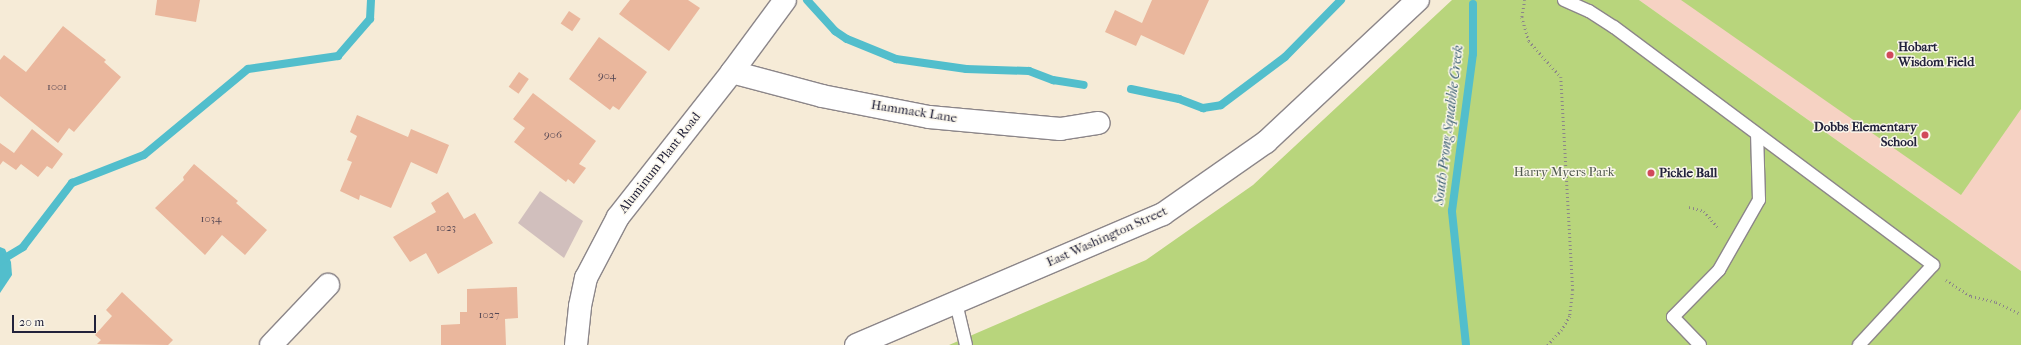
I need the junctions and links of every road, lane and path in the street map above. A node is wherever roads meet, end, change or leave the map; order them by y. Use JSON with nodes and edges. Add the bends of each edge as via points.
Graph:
{"nodes":[{"id":1,"x":785,"y":0,"type":"edge"},
{"id":2,"x":1418,"y":0,"type":"edge"},
{"id":3,"x":1525,"y":0,"type":"edge"},
{"id":4,"x":1564,"y":0,"type":"edge"},
{"id":5,"x":732,"y":72,"type":"junction"},
{"id":6,"x":1099,"y":123,"type":"dead end"},
{"id":7,"x":1757,"y":134,"type":"junction"},
{"id":8,"x":1688,"y":207,"type":"dead end"},
{"id":9,"x":1736,"y":240,"type":"junction"},
{"id":10,"x":1933,"y":265,"type":"junction"},
{"id":11,"x":328,"y":285,"type":"dead end"},
{"id":12,"x":956,"y":303,"type":"junction"},
{"id":13,"x":2021,"y":314,"type":"edge"},
{"id":14,"x":271,"y":345,"type":"edge"},
{"id":15,"x":576,"y":345,"type":"edge"},
{"id":16,"x":856,"y":345,"type":"edge"},
{"id":17,"x":966,"y":345,"type":"edge"},
{"id":18,"x":1548,"y":345,"type":"edge"},
{"id":19,"x":1700,"y":345,"type":"edge"},
{"id":20,"x":1859,"y":345,"type":"edge"}],
"edges":[{"from":1,"to":5,"type":"street","name":"Aluminum Plant Road"},
{"from":2,"to":12,"type":"street","name":"East Washington Street","via":[[1266,142],[1163,214]]},
{"from":3,"to":18,"type":"path","via":[[1522,17],[1529,41],[1562,77],[1573,290],[1570,316],[1562,330]]},
{"from":4,"to":7,"type":"lane","via":[[1589,11],[1614,27]]},
{"from":5,"to":6,"type":"street","name":"Hammack Lane","via":[[822,96],[929,117],[1060,129]]},
{"from":5,"to":15,"type":"street","name":"Aluminum Plant Road","via":[[618,217],[586,278]]},
{"from":7,"to":9,"type":"lane","via":[[1760,200]]},
{"from":7,"to":10,"type":"lane"},
{"from":8,"to":9,"type":"path","via":[[1704,211],[1717,228]]},
{"from":9,"to":19,"type":"lane","via":[[1719,270],[1673,316]]},
{"from":10,"to":13,"type":"path","via":[[1944,279],[1960,290],[1996,302]]},
{"from":10,"to":20,"type":"lane"},
{"from":11,"to":14,"type":"street"},
{"from":12,"to":16,"type":"street","name":"East Washington Street"},
{"from":12,"to":17,"type":"lane"}]}
